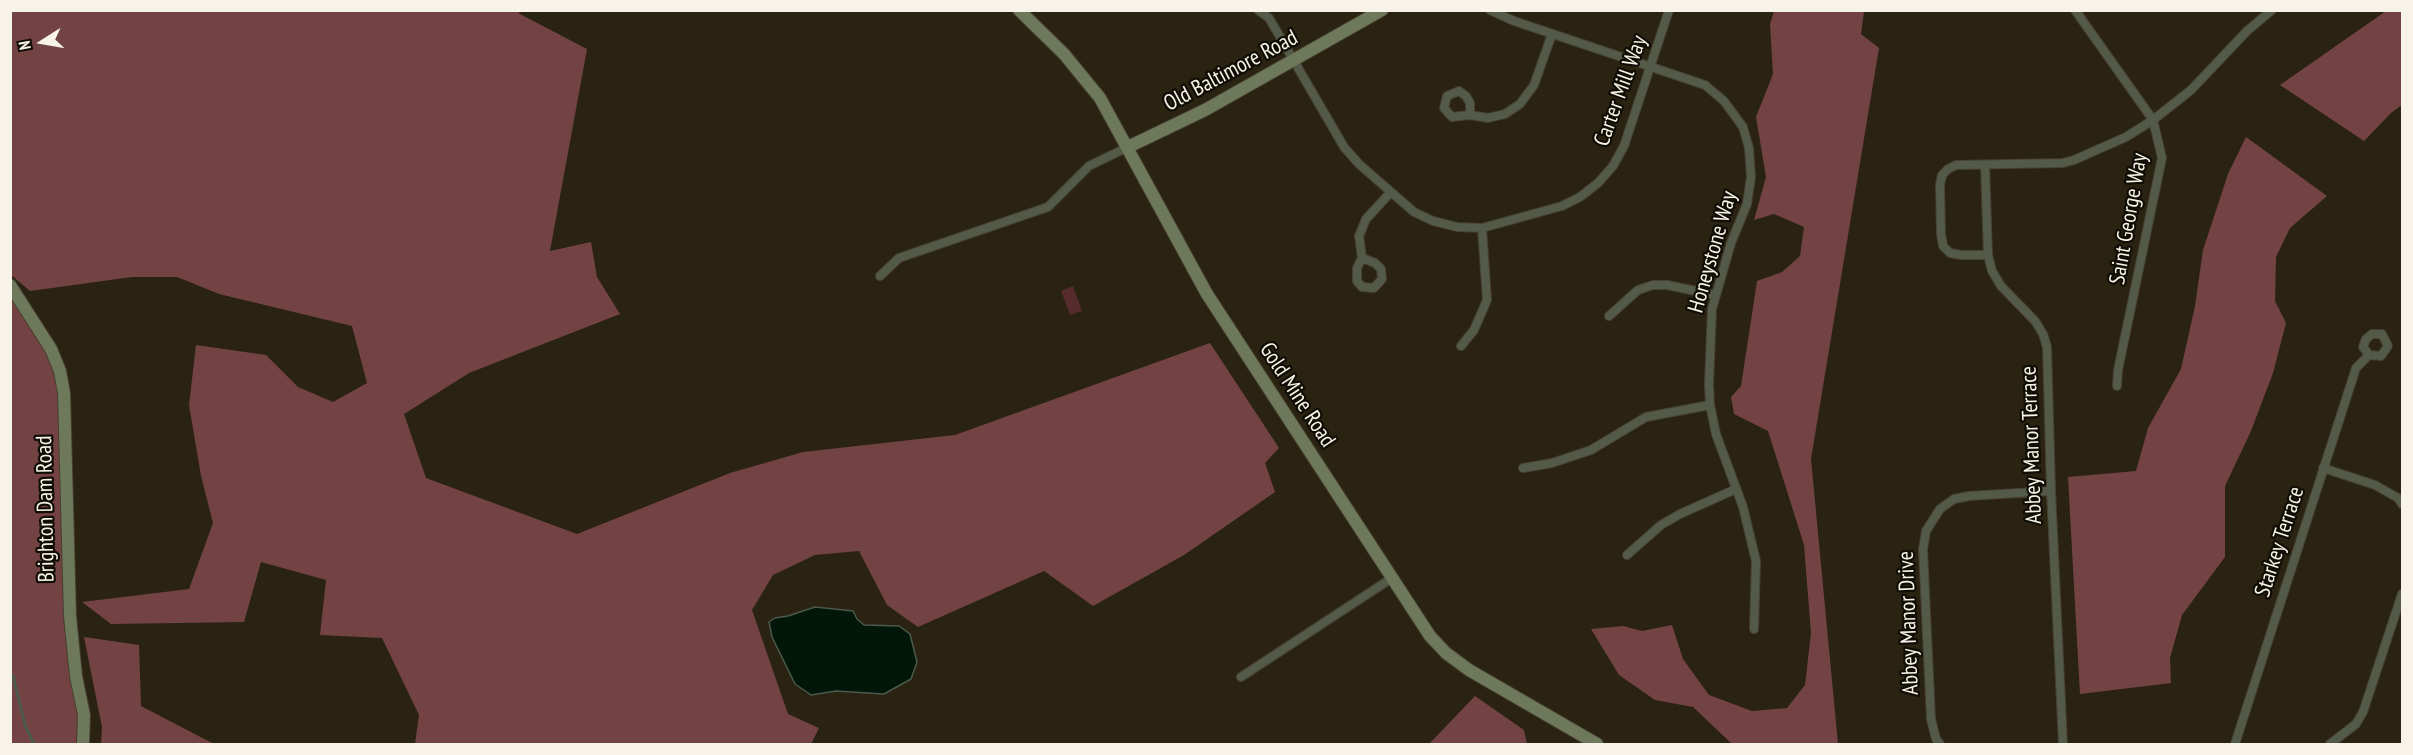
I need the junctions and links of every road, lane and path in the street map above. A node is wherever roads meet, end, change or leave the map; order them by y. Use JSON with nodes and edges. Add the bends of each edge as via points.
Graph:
{"nodes":[{"id":1,"x":1019,"y":10,"type":"edge"},
{"id":2,"x":1258,"y":10,"type":"edge"},
{"id":3,"x":1382,"y":10,"type":"edge"},
{"id":4,"x":1490,"y":10,"type":"edge"},
{"id":5,"x":1669,"y":10,"type":"edge"},
{"id":6,"x":2075,"y":10,"type":"edge"},
{"id":7,"x":2272,"y":10,"type":"edge"},
{"id":8,"x":1552,"y":34,"type":"junction"},
{"id":9,"x":1294,"y":61,"type":"junction"},
{"id":10,"x":1650,"y":67,"type":"junction"},
{"id":11,"x":1470,"y":115,"type":"dead end"},
{"id":12,"x":2153,"y":120,"type":"junction"},
{"id":13,"x":1128,"y":147,"type":"junction"},
{"id":14,"x":1985,"y":165,"type":"junction"},
{"id":15,"x":1390,"y":193,"type":"junction"},
{"id":16,"x":1482,"y":228,"type":"junction"},
{"id":17,"x":1988,"y":255,"type":"junction"},
{"id":18,"x":1362,"y":258,"type":"dead end"},
{"id":19,"x":880,"y":276,"type":"dead end"},
{"id":20,"x":10,"y":285,"type":"edge"},
{"id":21,"x":1715,"y":295,"type":"junction"},
{"id":22,"x":1609,"y":316,"type":"dead end"},
{"id":23,"x":1461,"y":346,"type":"dead end"},
{"id":24,"x":2368,"y":355,"type":"dead end"},
{"id":25,"x":2117,"y":386,"type":"dead end"},
{"id":26,"x":1710,"y":405,"type":"junction"},
{"id":27,"x":1523,"y":468,"type":"dead end"},
{"id":28,"x":2323,"y":468,"type":"junction"},
{"id":29,"x":1736,"y":489,"type":"junction"},
{"id":30,"x":2051,"y":491,"type":"junction"},
{"id":31,"x":2403,"y":504,"type":"edge"},
{"id":32,"x":1627,"y":555,"type":"dead end"},
{"id":33,"x":1392,"y":578,"type":"junction"},
{"id":34,"x":2403,"y":594,"type":"edge"},
{"id":35,"x":1754,"y":628,"type":"dead end"},
{"id":36,"x":1241,"y":677,"type":"dead end"},
{"id":37,"x":83,"y":744,"type":"edge"},
{"id":38,"x":1598,"y":744,"type":"edge"},
{"id":39,"x":1940,"y":744,"type":"edge"},
{"id":40,"x":2063,"y":744,"type":"edge"},
{"id":41,"x":2235,"y":744,"type":"edge"},
{"id":42,"x":2331,"y":744,"type":"edge"}],
"edges":[{"from":1,"to":13,"type":"street","name":"Gold Mine Road","via":[[1088,82]]},
{"from":2,"to":9,"type":"street","name":"Carter Mill Way","via":[[1269,18]]},
{"from":3,"to":9,"type":"street","name":"Old Baltimore Road"},
{"from":4,"to":8,"type":"street","name":"Honeystone Way"},
{"from":5,"to":10,"type":"street","name":"Carter Mill Way"},
{"from":6,"to":12,"type":"street","name":"Saint George Way"},
{"from":7,"to":12,"type":"street","via":[[2191,90]]},
{"from":8,"to":10,"type":"street","name":"Honeystone Way"},
{"from":8,"to":11,"type":"street","via":[[1534,85],[1520,104],[1505,114],[1488,118]]},
{"from":9,"to":13,"type":"street","name":"Old Baltimore Road","via":[[1206,110]]},
{"from":9,"to":15,"type":"street","name":"Carter Mill Way","via":[[1344,147]]},
{"from":10,"to":16,"type":"street","name":"Carter Mill Way","via":[[1624,146],[1598,183],[1562,206]]},
{"from":10,"to":21,"type":"street","name":"Honeystone Way","via":[[1705,85],[1724,101],[1743,127],[1749,147],[1748,195]]},
{"from":12,"to":14,"type":"street","via":[[2074,160]]},
{"from":12,"to":25,"type":"street","name":"Saint George Way","via":[[2162,158]]},
{"from":13,"to":19,"type":"street","via":[[1089,166],[1048,207],[899,258]]},
{"from":13,"to":33,"type":"street","name":"Gold Mine Road","via":[[1207,294]]},
{"from":14,"to":17,"type":"street","name":"Abbey Manor Terrace"},
{"from":14,"to":17,"type":"street","via":[[1956,165],[1942,175],[1941,225],[1943,246],[1950,253]]},
{"from":15,"to":16,"type":"street","name":"Carter Mill Way","via":[[1414,212],[1433,220],[1457,228]]},
{"from":15,"to":18,"type":"street","via":[[1366,219],[1359,236]]},
{"from":16,"to":23,"type":"street","via":[[1487,300],[1474,330]]},
{"from":17,"to":30,"type":"street","name":"Abbey Manor Terrace","via":[[2001,286],[2035,321],[2047,346]]},
{"from":20,"to":37,"type":"street","name":"Brighton Dam Road","via":[[51,349],[64,393],[70,616],[75,676],[84,715]]},
{"from":21,"to":22,"type":"street","via":[[1653,285],[1638,290]]},
{"from":21,"to":26,"type":"street","name":"Honeystone Way","via":[[1709,346]]},
{"from":24,"to":28,"type":"street","name":"Starkey Terrace","via":[[2356,369]]},
{"from":26,"to":27,"type":"street","via":[[1646,417],[1591,450]]},
{"from":26,"to":29,"type":"street","name":"Honeystone Way"},
{"from":28,"to":31,"type":"street","via":[[2375,485]]},
{"from":28,"to":41,"type":"street","name":"Starkey Terrace"},
{"from":29,"to":32,"type":"street","via":[[1671,520]]},
{"from":29,"to":35,"type":"street","name":"Honeystone Way","via":[[1756,561]]},
{"from":30,"to":39,"type":"street","name":"Abbey Manor Drive","via":[[1954,500],[1940,509],[1926,531],[1923,549],[1931,719]]},
{"from":30,"to":40,"type":"street","name":"Abbey Manor Terrace"},
{"from":33,"to":36,"type":"street"},
{"from":33,"to":38,"type":"street","name":"Gold Mine Road","via":[[1430,636],[1457,662]]},
{"from":34,"to":42,"type":"street","via":[[2363,712],[2356,724]]}]}
